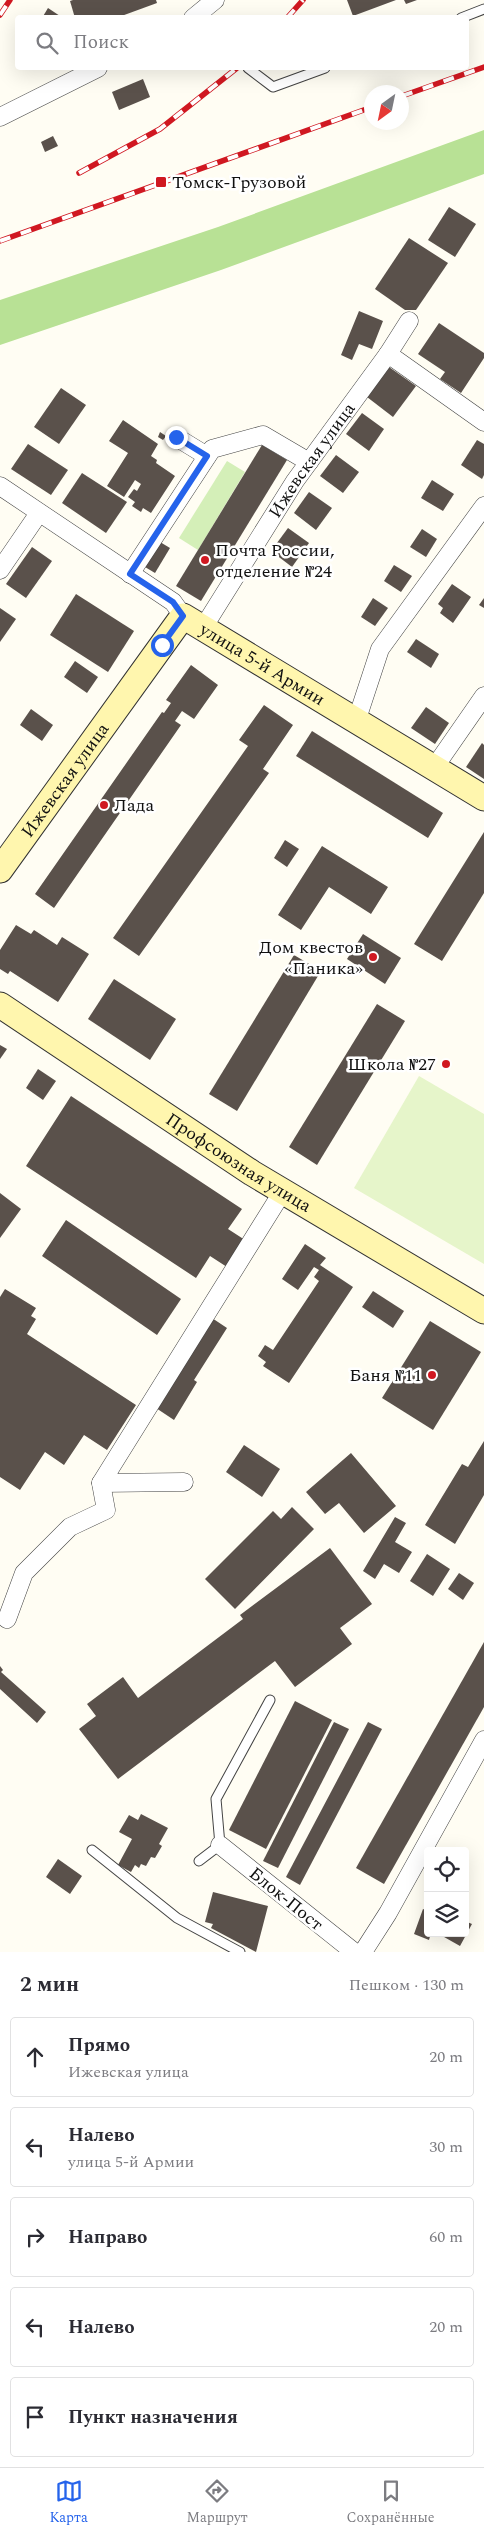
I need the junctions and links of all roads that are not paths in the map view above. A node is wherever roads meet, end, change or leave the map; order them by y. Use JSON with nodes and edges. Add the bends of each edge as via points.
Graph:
{"nodes":[{"id":1,"x":215,"y":0,"type":"edge"},
{"id":2,"x":484,"y":9,"type":"edge"},
{"id":3,"x":197,"y":15,"type":"edge"},
{"id":4,"x":469,"y":15,"type":"edge"},
{"id":5,"x":94,"y":70,"type":"edge"},
{"id":6,"x":251,"y":70,"type":"edge"},
{"id":7,"x":320,"y":70,"type":"edge"},
{"id":8,"x":0,"y":117,"type":"edge"},
{"id":9,"x":409,"y":320,"type":"dead end"},
{"id":10,"x":388,"y":354,"type":"junction"},
{"id":11,"x":484,"y":422,"type":"edge"},
{"id":12,"x":176,"y":437,"type":"dead end"},
{"id":13,"x":207,"y":456,"type":"junction"},
{"id":14,"x":309,"y":462,"type":"junction"},
{"id":15,"x":0,"y":486,"type":"edge"},
{"id":16,"x":484,"y":506,"type":"edge"},
{"id":17,"x":39,"y":513,"type":"junction"},
{"id":18,"x":0,"y":570,"type":"edge"},
{"id":19,"x":130,"y":574,"type":"junction"},
{"id":20,"x":193,"y":622,"type":"junction"},
{"id":21,"x":484,"y":696,"type":"edge"},
{"id":22,"x":356,"y":722,"type":"junction"},
{"id":23,"x":434,"y":768,"type":"junction"},
{"id":24,"x":484,"y":798,"type":"edge"},
{"id":25,"x":0,"y":870,"type":"edge"},
{"id":26,"x":0,"y":1005,"type":"edge"},
{"id":27,"x":283,"y":1191,"type":"junction"},
{"id":28,"x":484,"y":1311,"type":"edge"},
{"id":29,"x":184,"y":1482,"type":"dead end"},
{"id":30,"x":101,"y":1483,"type":"junction"},
{"id":31,"x":7,"y":1619,"type":"dead end"},
{"id":32,"x":270,"y":1700,"type":"dead end"},
{"id":33,"x":484,"y":1740,"type":"edge"},
{"id":34,"x":220,"y":1845,"type":"junction"},
{"id":35,"x":92,"y":1850,"type":"dead end"},
{"id":36,"x":199,"y":1861,"type":"dead end"},
{"id":37,"x":240,"y":1952,"type":"edge"},
{"id":38,"x":354,"y":1952,"type":"edge"},
{"id":39,"x":363,"y":1952,"type":"edge"}],
"edges":[{"from":1,"to":3,"type":"street"},
{"from":2,"to":4,"type":"lane"},
{"from":5,"to":8,"type":"street"},
{"from":6,"to":7,"type":"lane","via":[[273,87]]},
{"from":9,"to":10,"type":"street","name":"Ижевская улица"},
{"from":10,"to":11,"type":"street"},
{"from":10,"to":14,"type":"street","name":"Ижевская улица"},
{"from":12,"to":13,"type":"street"},
{"from":13,"to":14,"type":"street","via":[[212,449],[263,435]]},
{"from":13,"to":19,"type":"street"},
{"from":14,"to":20,"type":"street","name":"Ижевская улица"},
{"from":15,"to":17,"type":"street","name":"улица 5-й Армии"},
{"from":16,"to":22,"type":"street","via":[[380,649]]},
{"from":17,"to":18,"type":"street"},
{"from":17,"to":19,"type":"street","name":"улица 5-й Армии"},
{"from":19,"to":20,"type":"street","name":"улица 5-й Армии","via":[[173,602]]},
{"from":20,"to":22,"type":"main road","name":"улица 5-й Армии"},
{"from":20,"to":25,"type":"main road","name":"Ижевская улица"},
{"from":21,"to":23,"type":"street"},
{"from":22,"to":23,"type":"main road","name":"улица 5-й Армии"},
{"from":23,"to":24,"type":"main road","name":"улица 5-й Армии"},
{"from":26,"to":27,"type":"main road","name":"Профсоюзная улица"},
{"from":27,"to":28,"type":"main road","name":"Профсоюзная улица"},
{"from":27,"to":30,"type":"street"},
{"from":29,"to":30,"type":"street"},
{"from":30,"to":31,"type":"street","via":[[106,1510],[70,1528],[24,1573]]},
{"from":32,"to":34,"type":"lane","via":[[216,1799]]},
{"from":33,"to":39,"type":"street"},
{"from":34,"to":36,"type":"lane"},
{"from":34,"to":38,"type":"street","name":"Блок-Пост"},
{"from":35,"to":37,"type":"lane","via":[[177,1918]]}]}
